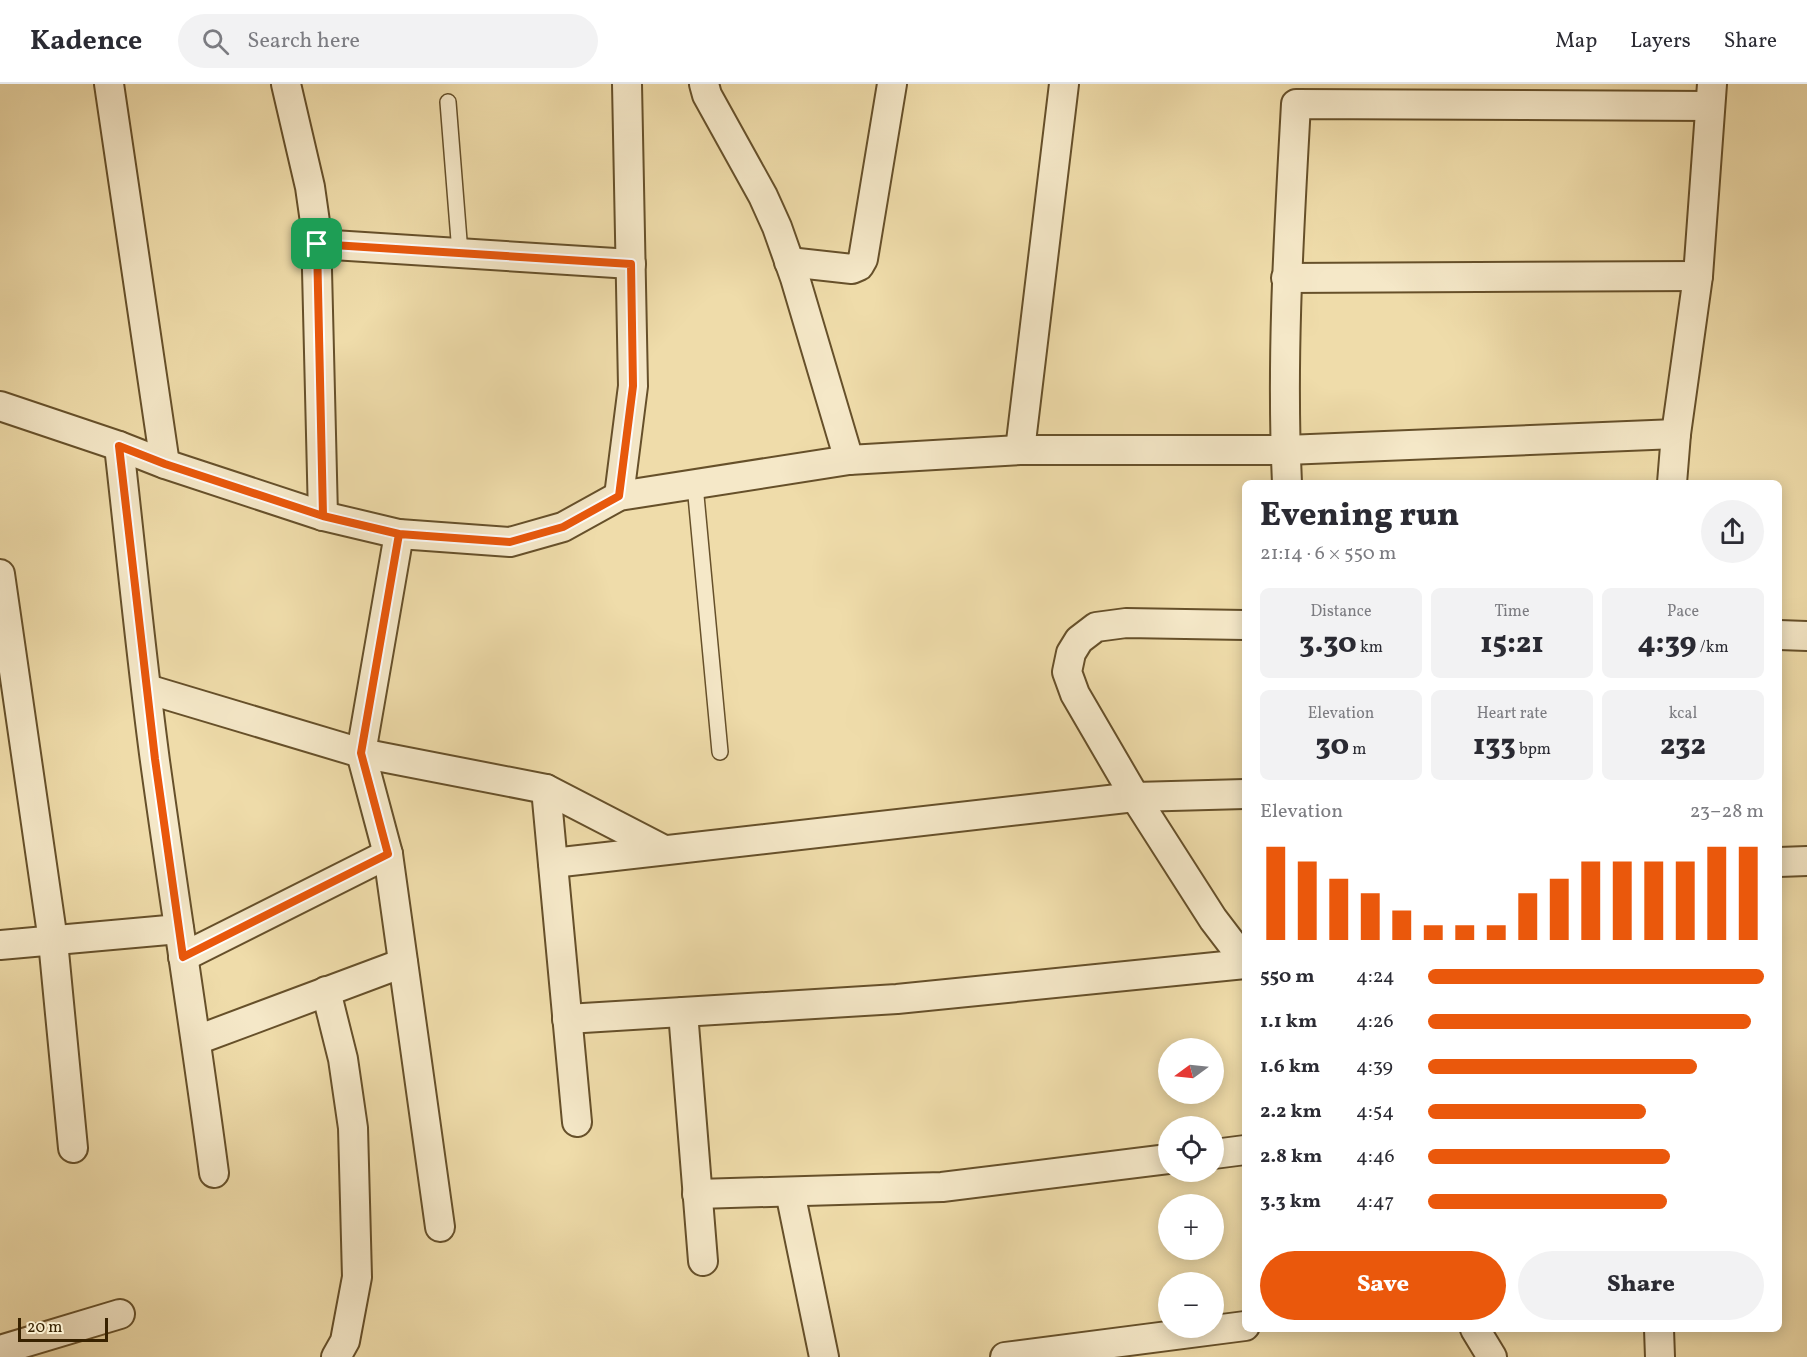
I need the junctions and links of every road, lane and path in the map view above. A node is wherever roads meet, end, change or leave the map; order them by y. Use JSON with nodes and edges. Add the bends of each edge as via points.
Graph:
{"nodes":[{"id":1,"x":109,"y":84,"type":"edge"},
{"id":2,"x":286,"y":84,"type":"edge"},
{"id":3,"x":627,"y":84,"type":"edge"},
{"id":4,"x":704,"y":84,"type":"edge"},
{"id":5,"x":892,"y":84,"type":"edge"},
{"id":6,"x":1064,"y":84,"type":"edge"},
{"id":7,"x":1296,"y":94,"type":"edge"},
{"id":8,"x":1711,"y":95,"type":"edge"},
{"id":9,"x":448,"y":102,"type":"dead end"},
{"id":10,"x":317,"y":244,"type":"junction"},
{"id":11,"x":460,"y":253,"type":"junction"},
{"id":12,"x":789,"y":262,"type":"junction"},
{"id":13,"x":631,"y":264,"type":"junction"},
{"id":14,"x":1698,"y":276,"type":"junction"},
{"id":15,"x":1286,"y":278,"type":"junction"},
{"id":16,"x":0,"y":406,"type":"edge"},
{"id":17,"x":1676,"y":434,"type":"junction"},
{"id":18,"x":119,"y":446,"type":"junction"},
{"id":19,"x":1020,"y":450,"type":"junction"},
{"id":20,"x":1286,"y":450,"type":"junction"},
{"id":21,"x":849,"y":460,"type":"junction"},
{"id":22,"x":165,"y":464,"type":"junction"},
{"id":23,"x":1287,"y":480,"type":"edge"},
{"id":24,"x":1672,"y":480,"type":"edge"},
{"id":25,"x":695,"y":485,"type":"junction"},
{"id":26,"x":619,"y":496,"type":"junction"},
{"id":27,"x":323,"y":516,"type":"junction"},
{"id":28,"x":399,"y":534,"type":"junction"},
{"id":29,"x":0,"y":574,"type":"edge"},
{"id":30,"x":1242,"y":625,"type":"edge"},
{"id":31,"x":1782,"y":635,"type":"edge"},
{"id":32,"x":1807,"y":636,"type":"edge"},
{"id":33,"x":147,"y":689,"type":"junction"},
{"id":34,"x":720,"y":752,"type":"dead end"},
{"id":35,"x":361,"y":753,"type":"junction"},
{"id":36,"x":546,"y":789,"type":"junction"},
{"id":37,"x":1242,"y":794,"type":"edge"},
{"id":38,"x":1136,"y":797,"type":"junction"},
{"id":39,"x":664,"y":850,"type":"junction"},
{"id":40,"x":388,"y":854,"type":"junction"},
{"id":41,"x":1807,"y":861,"type":"edge"},
{"id":42,"x":1782,"y":862,"type":"edge"},
{"id":43,"x":553,"y":863,"type":"junction"},
{"id":44,"x":179,"y":929,"type":"junction"},
{"id":45,"x":53,"y":942,"type":"junction"},
{"id":46,"x":0,"y":945,"type":"edge"},
{"id":47,"x":183,"y":957,"type":"junction"},
{"id":48,"x":1242,"y":958,"type":"edge"},
{"id":49,"x":1242,"y":962,"type":"edge"},
{"id":50,"x":403,"y":963,"type":"junction"},
{"id":51,"x":326,"y":991,"type":"junction"},
{"id":52,"x":683,"y":1012,"type":"junction"},
{"id":53,"x":567,"y":1018,"type":"junction"},
{"id":54,"x":196,"y":1040,"type":"junction"},
{"id":55,"x":577,"y":1122,"type":"dead end"},
{"id":56,"x":73,"y":1149,"type":"dead end"},
{"id":57,"x":1242,"y":1150,"type":"edge"},
{"id":58,"x":1224,"y":1153,"type":"edge"},
{"id":59,"x":1158,"y":1161,"type":"edge"},
{"id":60,"x":214,"y":1173,"type":"dead end"},
{"id":61,"x":790,"y":1191,"type":"junction"},
{"id":62,"x":698,"y":1194,"type":"junction"},
{"id":63,"x":440,"y":1227,"type":"dead end"},
{"id":64,"x":703,"y":1262,"type":"dead end"},
{"id":65,"x":120,"y":1314,"type":"dead end"},
{"id":66,"x":1242,"y":1327,"type":"edge"},
{"id":67,"x":1477,"y":1332,"type":"edge"},
{"id":68,"x":1659,"y":1332,"type":"edge"},
{"id":69,"x":1155,"y":1348,"type":"edge"},
{"id":70,"x":0,"y":1350,"type":"edge"},
{"id":71,"x":336,"y":1357,"type":"edge"},
{"id":72,"x":824,"y":1357,"type":"edge"},
{"id":73,"x":1005,"y":1357,"type":"edge"},
{"id":74,"x":1492,"y":1357,"type":"edge"},
{"id":75,"x":1660,"y":1357,"type":"edge"}],
"edges":[{"from":1,"to":22,"type":"street"},
{"from":2,"to":10,"type":"street","via":[[310,187]]},
{"from":3,"to":13,"type":"street"},
{"from":4,"to":12,"type":"street","via":[[763,196]]},
{"from":5,"to":12,"type":"street","via":[[859,266],[852,269]]},
{"from":6,"to":19,"type":"street"},
{"from":7,"to":8,"type":"street"},
{"from":7,"to":15,"type":"street"},
{"from":8,"to":14,"type":"street"},
{"from":9,"to":11,"type":"lane"},
{"from":10,"to":11,"type":"street"},
{"from":10,"to":27,"type":"street"},
{"from":11,"to":13,"type":"street"},
{"from":12,"to":21,"type":"street"},
{"from":13,"to":26,"type":"street","via":[[633,386]]},
{"from":14,"to":15,"type":"street"},
{"from":14,"to":17,"type":"street"},
{"from":15,"to":20,"type":"street"},
{"from":16,"to":18,"type":"street"},
{"from":17,"to":20,"type":"street"},
{"from":17,"to":24,"type":"street"},
{"from":18,"to":22,"type":"street"},
{"from":18,"to":33,"type":"street"},
{"from":19,"to":20,"type":"street"},
{"from":19,"to":21,"type":"street"},
{"from":20,"to":23,"type":"street"},
{"from":21,"to":25,"type":"street"},
{"from":22,"to":27,"type":"street"},
{"from":25,"to":26,"type":"street"},
{"from":25,"to":34,"type":"lane"},
{"from":26,"to":28,"type":"street","via":[[563,527],[510,542]]},
{"from":27,"to":28,"type":"street"},
{"from":28,"to":35,"type":"street"},
{"from":29,"to":45,"type":"street"},
{"from":30,"to":38,"type":"street","via":[[1126,623],[1096,627],[1078,640],[1067,672],[1075,694]]},
{"from":31,"to":32,"type":"street"},
{"from":33,"to":35,"type":"street"},
{"from":33,"to":44,"type":"street"},
{"from":35,"to":36,"type":"street"},
{"from":35,"to":40,"type":"street"},
{"from":36,"to":39,"type":"street"},
{"from":36,"to":43,"type":"street"},
{"from":37,"to":38,"type":"street"},
{"from":38,"to":39,"type":"street"},
{"from":38,"to":48,"type":"street"},
{"from":39,"to":43,"type":"street"},
{"from":40,"to":47,"type":"street"},
{"from":40,"to":50,"type":"street"},
{"from":41,"to":42,"type":"street"},
{"from":43,"to":53,"type":"street"},
{"from":44,"to":45,"type":"street"},
{"from":44,"to":47,"type":"street"},
{"from":45,"to":46,"type":"street"},
{"from":45,"to":56,"type":"street"},
{"from":47,"to":54,"type":"street"},
{"from":49,"to":52,"type":"street","via":[[897,999]]},
{"from":50,"to":51,"type":"street"},
{"from":50,"to":63,"type":"street"},
{"from":51,"to":54,"type":"street"},
{"from":51,"to":71,"type":"street","via":[[343,1059],[353,1128],[356,1234],[357,1277],[345,1341]]},
{"from":52,"to":53,"type":"street"},
{"from":52,"to":62,"type":"street"},
{"from":53,"to":55,"type":"street"},
{"from":54,"to":60,"type":"street"},
{"from":57,"to":58,"type":"street"},
{"from":59,"to":61,"type":"street","via":[[942,1187]]},
{"from":61,"to":62,"type":"street"},
{"from":61,"to":72,"type":"street"},
{"from":62,"to":64,"type":"street"},
{"from":65,"to":70,"type":"street"},
{"from":66,"to":69,"type":"street"},
{"from":67,"to":74,"type":"street"},
{"from":68,"to":75,"type":"street"},
{"from":69,"to":73,"type":"street"}]}
